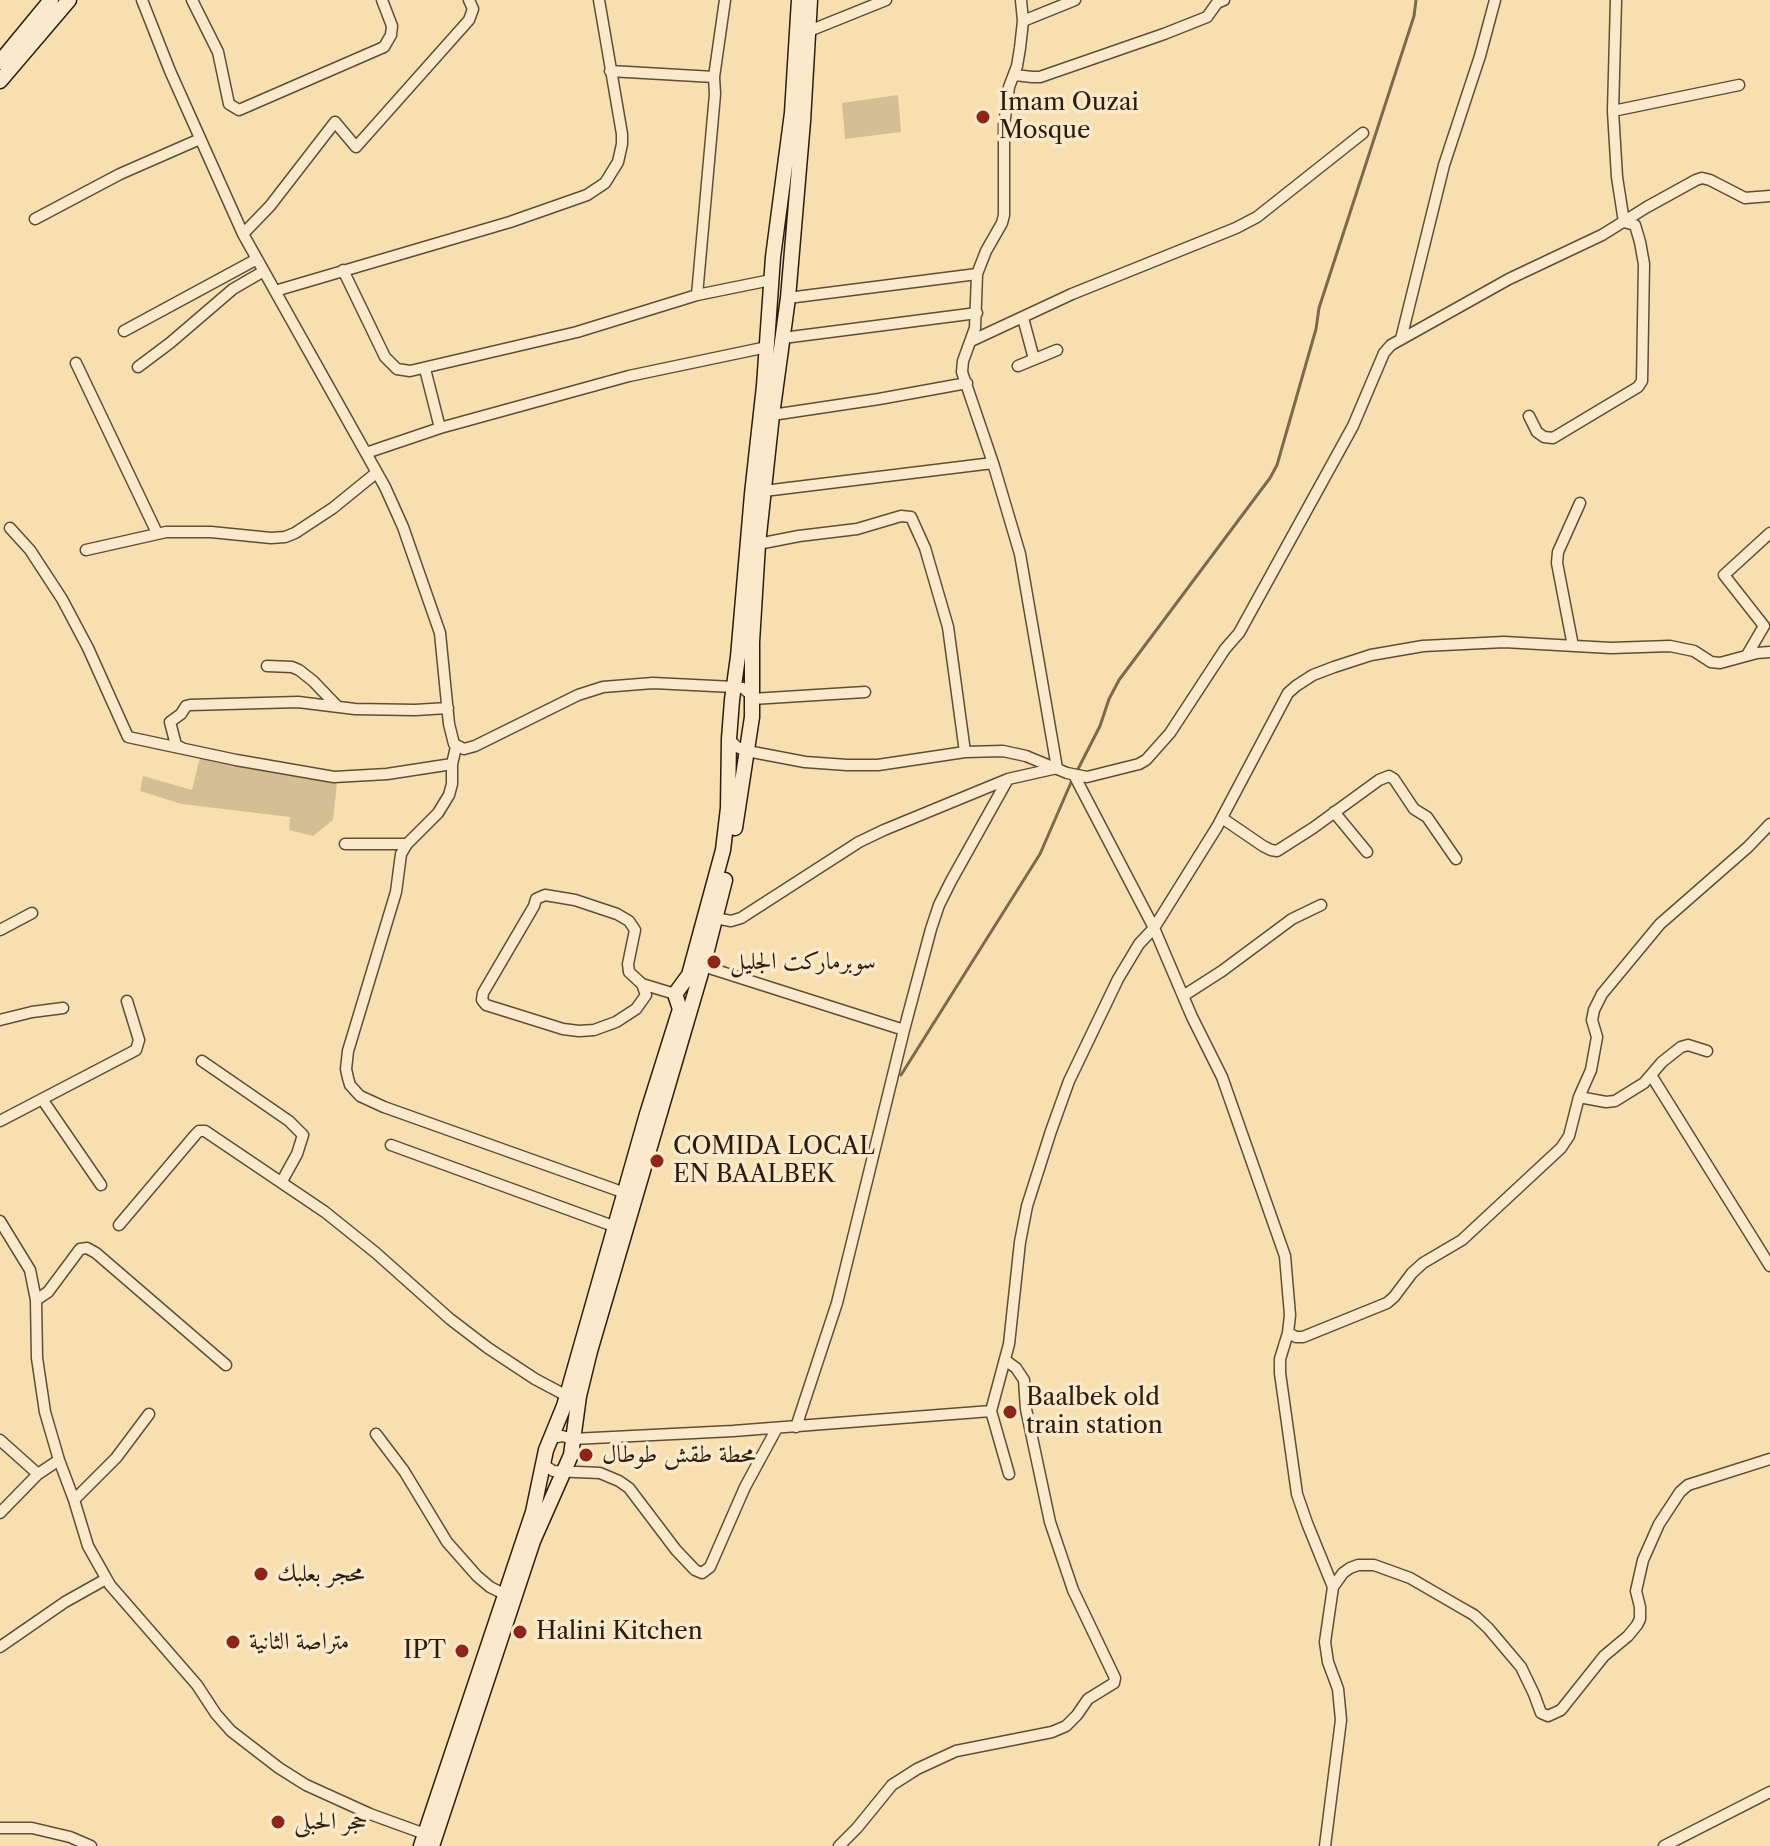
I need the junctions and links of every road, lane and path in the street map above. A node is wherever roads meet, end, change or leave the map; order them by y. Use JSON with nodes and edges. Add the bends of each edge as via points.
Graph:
{"nodes":[{"id":1,"x":51,"y":0,"type":"edge"},
{"id":2,"x":69,"y":0,"type":"edge"},
{"id":3,"x":142,"y":0,"type":"edge"},
{"id":4,"x":192,"y":0,"type":"edge"},
{"id":5,"x":382,"y":0,"type":"edge"},
{"id":6,"x":469,"y":0,"type":"edge"},
{"id":7,"x":599,"y":0,"type":"edge"},
{"id":8,"x":725,"y":0,"type":"edge"},
{"id":9,"x":799,"y":0,"type":"edge"},
{"id":10,"x":810,"y":0,"type":"edge"},
{"id":11,"x":886,"y":0,"type":"edge"},
{"id":12,"x":1021,"y":0,"type":"edge"},
{"id":13,"x":1075,"y":0,"type":"edge"},
{"id":14,"x":1224,"y":0,"type":"edge"},
{"id":15,"x":1495,"y":0,"type":"edge"},
{"id":16,"x":1616,"y":0,"type":"edge"},
{"id":17,"x":1023,"y":21,"type":"junction"},
{"id":18,"x":809,"y":31,"type":"junction"},
{"id":19,"x":0,"y":62,"type":"edge"},
{"id":20,"x":610,"y":71,"type":"junction"},
{"id":21,"x":1015,"y":75,"type":"junction"},
{"id":22,"x":714,"y":77,"type":"junction"},
{"id":23,"x":0,"y":81,"type":"edge"},
{"id":24,"x":1739,"y":85,"type":"dead end"},
{"id":25,"x":1613,"y":111,"type":"junction"},
{"id":26,"x":1363,"y":133,"type":"dead end"},
{"id":27,"x":200,"y":139,"type":"junction"},
{"id":28,"x":1770,"y":196,"type":"edge"},
{"id":29,"x":35,"y":219,"type":"dead end"},
{"id":30,"x":1624,"y":222,"type":"junction"},
{"id":31,"x":243,"y":234,"type":"junction"},
{"id":32,"x":773,"y":257,"type":"junction"},
{"id":33,"x":792,"y":258,"type":"junction"},
{"id":34,"x":257,"y":259,"type":"junction"},
{"id":35,"x":343,"y":270,"type":"junction"},
{"id":36,"x":264,"y":271,"type":"junction"},
{"id":37,"x":977,"y":274,"type":"junction"},
{"id":38,"x":771,"y":280,"type":"junction"},
{"id":39,"x":275,"y":291,"type":"junction"},
{"id":40,"x":697,"y":295,"type":"junction"},
{"id":41,"x":788,"y":301,"type":"junction"},
{"id":42,"x":770,"y":302,"type":"junction"},
{"id":43,"x":977,"y":313,"type":"junction"},
{"id":44,"x":1023,"y":318,"type":"junction"},
{"id":45,"x":124,"y":331,"type":"dead end"},
{"id":46,"x":783,"y":338,"type":"junction"},
{"id":47,"x":1401,"y":339,"type":"junction"},
{"id":48,"x":971,"y":341,"type":"junction"},
{"id":49,"x":767,"y":347,"type":"junction"},
{"id":50,"x":1057,"y":350,"type":"dead end"},
{"id":51,"x":1034,"y":359,"type":"junction"},
{"id":52,"x":76,"y":363,"type":"dead end"},
{"id":53,"x":1018,"y":366,"type":"dead end"},
{"id":54,"x":138,"y":367,"type":"dead end"},
{"id":55,"x":425,"y":369,"type":"junction"},
{"id":56,"x":967,"y":383,"type":"junction"},
{"id":57,"x":772,"y":415,"type":"junction"},
{"id":58,"x":1529,"y":416,"type":"dead end"},
{"id":59,"x":440,"y":428,"type":"junction"},
{"id":60,"x":366,"y":453,"type":"junction"},
{"id":61,"x":993,"y":463,"type":"junction"},
{"id":62,"x":376,"y":473,"type":"junction"},
{"id":63,"x":764,"y":491,"type":"junction"},
{"id":64,"x":1580,"y":503,"type":"dead end"},
{"id":65,"x":10,"y":528,"type":"dead end"},
{"id":66,"x":157,"y":533,"type":"junction"},
{"id":67,"x":1770,"y":533,"type":"edge"},
{"id":68,"x":758,"y":544,"type":"junction"},
{"id":69,"x":86,"y":550,"type":"dead end"},
{"id":70,"x":1573,"y":646,"type":"junction"},
{"id":71,"x":1770,"y":652,"type":"edge"},
{"id":72,"x":1747,"y":655,"type":"junction"},
{"id":73,"x":267,"y":666,"type":"dead end"},
{"id":74,"x":734,"y":687,"type":"junction"},
{"id":75,"x":865,"y":692,"type":"dead end"},
{"id":76,"x":752,"y":697,"type":"junction"},
{"id":77,"x":338,"y":707,"type":"junction"},
{"id":78,"x":448,"y":708,"type":"junction"},
{"id":79,"x":729,"y":739,"type":"junction"},
{"id":80,"x":456,"y":747,"type":"junction"},
{"id":81,"x":185,"y":750,"type":"junction"},
{"id":82,"x":747,"y":751,"type":"junction"},
{"id":83,"x":965,"y":752,"type":"junction"},
{"id":84,"x":452,"y":764,"type":"junction"},
{"id":85,"x":1057,"y":768,"type":"junction"},
{"id":86,"x":1074,"y":775,"type":"junction"},
{"id":87,"x":1008,"y":779,"type":"junction"},
{"id":88,"x":1334,"y":812,"type":"junction"},
{"id":89,"x":1222,"y":818,"type":"junction"},
{"id":90,"x":1770,"y":824,"type":"edge"},
{"id":91,"x":345,"y":844,"type":"dead end"},
{"id":92,"x":407,"y":844,"type":"junction"},
{"id":93,"x":1367,"y":852,"type":"dead end"},
{"id":94,"x":1456,"y":859,"type":"dead end"},
{"id":95,"x":1321,"y":905,"type":"dead end"},
{"id":96,"x":32,"y":913,"type":"dead end"},
{"id":97,"x":715,"y":918,"type":"junction"},
{"id":98,"x":1154,"y":928,"type":"junction"},
{"id":99,"x":0,"y":930,"type":"edge"},
{"id":100,"x":703,"y":966,"type":"junction"},
{"id":101,"x":642,"y":984,"type":"junction"},
{"id":102,"x":675,"y":994,"type":"junction"},
{"id":103,"x":1183,"y":996,"type":"junction"},
{"id":104,"x":127,"y":1001,"type":"dead end"},
{"id":105,"x":63,"y":1008,"type":"dead end"},
{"id":106,"x":0,"y":1020,"type":"edge"},
{"id":107,"x":904,"y":1030,"type":"junction"},
{"id":108,"x":1707,"y":1051,"type":"dead end"},
{"id":109,"x":202,"y":1061,"type":"dead end"},
{"id":110,"x":1651,"y":1075,"type":"junction"},
{"id":111,"x":1579,"y":1097,"type":"junction"},
{"id":112,"x":42,"y":1099,"type":"junction"},
{"id":113,"x":0,"y":1121,"type":"edge"},
{"id":114,"x":391,"y":1145,"type":"dead end"},
{"id":115,"x":282,"y":1181,"type":"junction"},
{"id":116,"x":101,"y":1185,"type":"dead end"},
{"id":117,"x":625,"y":1193,"type":"junction"},
{"id":118,"x":0,"y":1221,"type":"edge"},
{"id":119,"x":119,"y":1225,"type":"dead end"},
{"id":120,"x":616,"y":1227,"type":"junction"},
{"id":121,"x":1770,"y":1266,"type":"edge"},
{"id":122,"x":36,"y":1300,"type":"junction"},
{"id":123,"x":1288,"y":1333,"type":"junction"},
{"id":124,"x":1005,"y":1360,"type":"junction"},
{"id":125,"x":226,"y":1365,"type":"dead end"},
{"id":126,"x":567,"y":1396,"type":"junction"},
{"id":127,"x":991,"y":1411,"type":"junction"},
{"id":128,"x":149,"y":1414,"type":"dead end"},
{"id":129,"x":796,"y":1427,"type":"junction"},
{"id":130,"x":777,"y":1428,"type":"junction"},
{"id":131,"x":376,"y":1434,"type":"dead end"},
{"id":132,"x":551,"y":1438,"type":"junction"},
{"id":133,"x":573,"y":1439,"type":"junction"},
{"id":134,"x":0,"y":1440,"type":"edge"},
{"id":135,"x":1770,"y":1459,"type":"edge"},
{"id":136,"x":59,"y":1460,"type":"junction"},
{"id":137,"x":543,"y":1464,"type":"junction"},
{"id":138,"x":565,"y":1471,"type":"junction"},
{"id":139,"x":38,"y":1474,"type":"junction"},
{"id":140,"x":1009,"y":1474,"type":"dead end"},
{"id":141,"x":74,"y":1500,"type":"junction"},
{"id":142,"x":0,"y":1513,"type":"edge"},
{"id":143,"x":106,"y":1579,"type":"junction"},
{"id":144,"x":1333,"y":1587,"type":"junction"},
{"id":145,"x":504,"y":1594,"type":"junction"},
{"id":146,"x":0,"y":1647,"type":"edge"},
{"id":147,"x":1770,"y":1792,"type":"edge"},
{"id":148,"x":0,"y":1814,"type":"edge"},
{"id":149,"x":5,"y":1827,"type":"edge"},
{"id":150,"x":426,"y":1842,"type":"edge"},
{"id":151,"x":91,"y":1846,"type":"edge"},
{"id":152,"x":839,"y":1846,"type":"edge"},
{"id":153,"x":1325,"y":1846,"type":"edge"},
{"id":154,"x":1664,"y":1846,"type":"edge"}],
"edges":[{"from":1,"to":19,"type":"main road"},
{"from":2,"to":23,"type":"main road"},
{"from":3,"to":27,"type":"street"},
{"from":4,"to":5,"type":"street","via":[[218,52],[229,104],[239,110],[384,47],[392,26]]},
{"from":6,"to":31,"type":"street","via":[[469,20],[356,147],[335,122]]},
{"from":7,"to":20,"type":"street"},
{"from":8,"to":22,"type":"street"},
{"from":9,"to":32,"type":"main road","via":[[792,113]]},
{"from":10,"to":18,"type":"main road"},
{"from":11,"to":18,"type":"street"},
{"from":12,"to":17,"type":"street"},
{"from":13,"to":17,"type":"street"},
{"from":14,"to":21,"type":"street","via":[[1207,17],[1164,34],[1040,77]]},
{"from":15,"to":47,"type":"street","via":[[1444,165]]},
{"from":16,"to":25,"type":"street"},
{"from":17,"to":21,"type":"street"},
{"from":18,"to":33,"type":"main road"},
{"from":20,"to":22,"type":"street"},
{"from":20,"to":35,"type":"street","via":[[622,144],[605,183],[587,195],[510,222]]},
{"from":21,"to":37,"type":"street","via":[[1004,125],[1004,215]]},
{"from":22,"to":40,"type":"street"},
{"from":24,"to":25,"type":"street"},
{"from":25,"to":30,"type":"street"},
{"from":26,"to":44,"type":"street","via":[[1257,217]]},
{"from":27,"to":29,"type":"street"},
{"from":27,"to":31,"type":"street"},
{"from":28,"to":30,"type":"street","via":[[1745,198],[1702,178]]},
{"from":30,"to":47,"type":"street"},
{"from":30,"to":58,"type":"street","via":[[1635,225],[1644,264],[1642,381],[1553,438],[1537,432]]},
{"from":31,"to":34,"type":"street"},
{"from":32,"to":33,"type":"main road"},
{"from":32,"to":38,"type":"main road"},
{"from":33,"to":41,"type":"main road"},
{"from":34,"to":36,"type":"street"},
{"from":34,"to":45,"type":"street"},
{"from":35,"to":39,"type":"street"},
{"from":35,"to":55,"type":"street","via":[[389,363],[403,370]]},
{"from":36,"to":39,"type":"street"},
{"from":36,"to":54,"type":"street","via":[[233,289]]},
{"from":37,"to":41,"type":"street"},
{"from":37,"to":43,"type":"street"},
{"from":38,"to":40,"type":"street"},
{"from":38,"to":42,"type":"main road"},
{"from":39,"to":60,"type":"street"},
{"from":40,"to":55,"type":"street","via":[[577,332]]},
{"from":41,"to":42,"type":"main road"},
{"from":41,"to":46,"type":"main road"},
{"from":42,"to":49,"type":"main road"},
{"from":43,"to":46,"type":"street"},
{"from":43,"to":48,"type":"street"},
{"from":44,"to":48,"type":"street"},
{"from":44,"to":51,"type":"street"},
{"from":46,"to":57,"type":"main road"},
{"from":47,"to":86,"type":"street","via":[[1384,353],[1353,426],[1239,633],[1170,733],[1139,764],[1087,777]]},
{"from":48,"to":56,"type":"street","via":[[963,368]]},
{"from":49,"to":59,"type":"street","via":[[629,376]]},
{"from":49,"to":74,"type":"main road"},
{"from":50,"to":51,"type":"street"},
{"from":51,"to":53,"type":"street"},
{"from":52,"to":66,"type":"street"},
{"from":55,"to":59,"type":"street"},
{"from":56,"to":57,"type":"street"},
{"from":56,"to":61,"type":"street"},
{"from":57,"to":63,"type":"main road"},
{"from":59,"to":60,"type":"street"},
{"from":60,"to":62,"type":"street"},
{"from":61,"to":63,"type":"street"},
{"from":61,"to":85,"type":"street","via":[[1020,554]]},
{"from":62,"to":66,"type":"street","via":[[285,537]]},
{"from":62,"to":78,"type":"street","via":[[403,527],[438,626]]},
{"from":63,"to":68,"type":"main road"},
{"from":64,"to":70,"type":"street","via":[[1557,563]]},
{"from":65,"to":81,"type":"street","via":[[62,599],[128,737]]},
{"from":66,"to":69,"type":"street"},
{"from":67,"to":72,"type":"street","via":[[1724,575],[1764,626]]},
{"from":68,"to":76,"type":"main road"},
{"from":68,"to":83,"type":"street","via":[[911,517],[948,627]]},
{"from":70,"to":72,"type":"street","via":[[1681,648],[1720,663]]},
{"from":70,"to":89,"type":"street","via":[[1423,646],[1371,655],[1313,675],[1288,693]]},
{"from":71,"to":72,"type":"street"},
{"from":73,"to":77,"type":"street","via":[[299,670]]},
{"from":74,"to":76,"type":"street"},
{"from":74,"to":79,"type":"main road"},
{"from":74,"to":80,"type":"street","via":[[603,687],[475,746]]},
{"from":75,"to":76,"type":"street"},
{"from":76,"to":82,"type":"main road"},
{"from":77,"to":78,"type":"street"},
{"from":77,"to":81,"type":"street","via":[[298,702],[186,706],[170,722],[176,745]]},
{"from":78,"to":80,"type":"street"},
{"from":79,"to":82,"type":"street"},
{"from":79,"to":102,"type":"main road","via":[[723,850],[689,975]]},
{"from":80,"to":84,"type":"street"},
{"from":81,"to":84,"type":"street","via":[[334,777]]},
{"from":82,"to":83,"type":"street","via":[[858,766]]},
{"from":82,"to":97,"type":"main road"},
{"from":83,"to":85,"type":"street","via":[[1013,753]]},
{"from":84,"to":92,"type":"street","via":[[451,789],[443,806]]},
{"from":85,"to":86,"type":"street"},
{"from":85,"to":87,"type":"street"},
{"from":86,"to":98,"type":"street"},
{"from":87,"to":97,"type":"street","via":[[859,842],[741,918]]},
{"from":87,"to":107,"type":"street","via":[[939,905]]},
{"from":88,"to":89,"type":"street","via":[[1277,851]]},
{"from":88,"to":93,"type":"street"},
{"from":88,"to":94,"type":"street","via":[[1389,776],[1433,824]]},
{"from":89,"to":98,"type":"street"},
{"from":90,"to":111,"type":"street","via":[[1660,924],[1602,994],[1592,1020],[1595,1055]]},
{"from":91,"to":92,"type":"street"},
{"from":92,"to":117,"type":"street","via":[[348,1051],[350,1085],[384,1107]]},
{"from":95,"to":103,"type":"street","via":[[1292,919]]},
{"from":96,"to":99,"type":"street"},
{"from":97,"to":100,"type":"main road"},
{"from":98,"to":103,"type":"street"},
{"from":98,"to":124,"type":"street","via":[[1118,979],[1051,1131],[1027,1206]]},
{"from":100,"to":107,"type":"street"},
{"from":100,"to":133,"type":"main road","via":[[590,1351]]},
{"from":101,"to":101,"type":"street","via":[[646,995],[629,1015],[586,1031],[525,1017],[482,1000],[536,899],[545,895],[575,900],[629,921],[635,930],[629,972]]},
{"from":101,"to":102,"type":"street"},
{"from":102,"to":117,"type":"main road","via":[[680,1009]]},
{"from":103,"to":123,"type":"street","via":[[1222,1077],[1285,1256]]},
{"from":104,"to":112,"type":"street","via":[[139,1040],[136,1050]]},
{"from":105,"to":106,"type":"street"},
{"from":107,"to":129,"type":"street","via":[[837,1303]]},
{"from":108,"to":110,"type":"street","via":[[1681,1047]]},
{"from":109,"to":115,"type":"street","via":[[303,1135]]},
{"from":110,"to":111,"type":"street","via":[[1615,1101]]},
{"from":110,"to":121,"type":"street"},
{"from":111,"to":123,"type":"street","via":[[1561,1148],[1462,1240],[1423,1263],[1387,1303],[1303,1337]]},
{"from":112,"to":113,"type":"street"},
{"from":112,"to":116,"type":"street"},
{"from":114,"to":120,"type":"street"},
{"from":115,"to":119,"type":"street","via":[[202,1130]]},
{"from":115,"to":126,"type":"street","via":[[363,1242],[468,1334]]},
{"from":117,"to":120,"type":"main road"},
{"from":118,"to":122,"type":"street","via":[[30,1270]]},
{"from":120,"to":126,"type":"main road"},
{"from":122,"to":125,"type":"street","via":[[80,1249],[91,1249]]},
{"from":122,"to":136,"type":"street","via":[[39,1376]]},
{"from":123,"to":144,"type":"street","via":[[1280,1373],[1297,1494]]},
{"from":124,"to":127,"type":"street"},
{"from":124,"to":152,"type":"street","via":[[1024,1380],[1050,1522],[1114,1683],[1088,1699],[1066,1726],[956,1751],[917,1769],[892,1785]]},
{"from":126,"to":132,"type":"main road"},
{"from":127,"to":129,"type":"street"},
{"from":127,"to":140,"type":"street"},
{"from":128,"to":141,"type":"street","via":[[116,1458]]},
{"from":129,"to":130,"type":"street"},
{"from":130,"to":133,"type":"street"},
{"from":130,"to":138,"type":"street","via":[[710,1567],[702,1573],[676,1550],[629,1488],[600,1473]]},
{"from":131,"to":145,"type":"street","via":[[447,1542],[477,1576]]},
{"from":132,"to":133,"type":"street"},
{"from":132,"to":137,"type":"main road"},
{"from":133,"to":138,"type":"main road"},
{"from":134,"to":139,"type":"street"},
{"from":135,"to":144,"type":"street","via":[[1680,1492],[1643,1560],[1636,1591],[1637,1625],[1561,1710],[1548,1716],[1541,1713],[1521,1667],[1474,1615],[1410,1578],[1374,1565],[1350,1568]]},
{"from":136,"to":139,"type":"street"},
{"from":136,"to":141,"type":"street"},
{"from":137,"to":138,"type":"street"},
{"from":137,"to":145,"type":"main road","via":[[533,1512]]},
{"from":138,"to":150,"type":"main road","via":[[533,1541]]},
{"from":139,"to":142,"type":"street"},
{"from":141,"to":143,"type":"street","via":[[88,1546]]},
{"from":143,"to":146,"type":"street"},
{"from":143,"to":150,"type":"street","via":[[231,1731],[306,1785]]},
{"from":144,"to":153,"type":"street","via":[[1325,1642],[1341,1720]]},
{"from":145,"to":150,"type":"main road"},
{"from":147,"to":154,"type":"street"},
{"from":148,"to":149,"type":"street"},
{"from":149,"to":151,"type":"street","via":[[32,1828]]}]}
